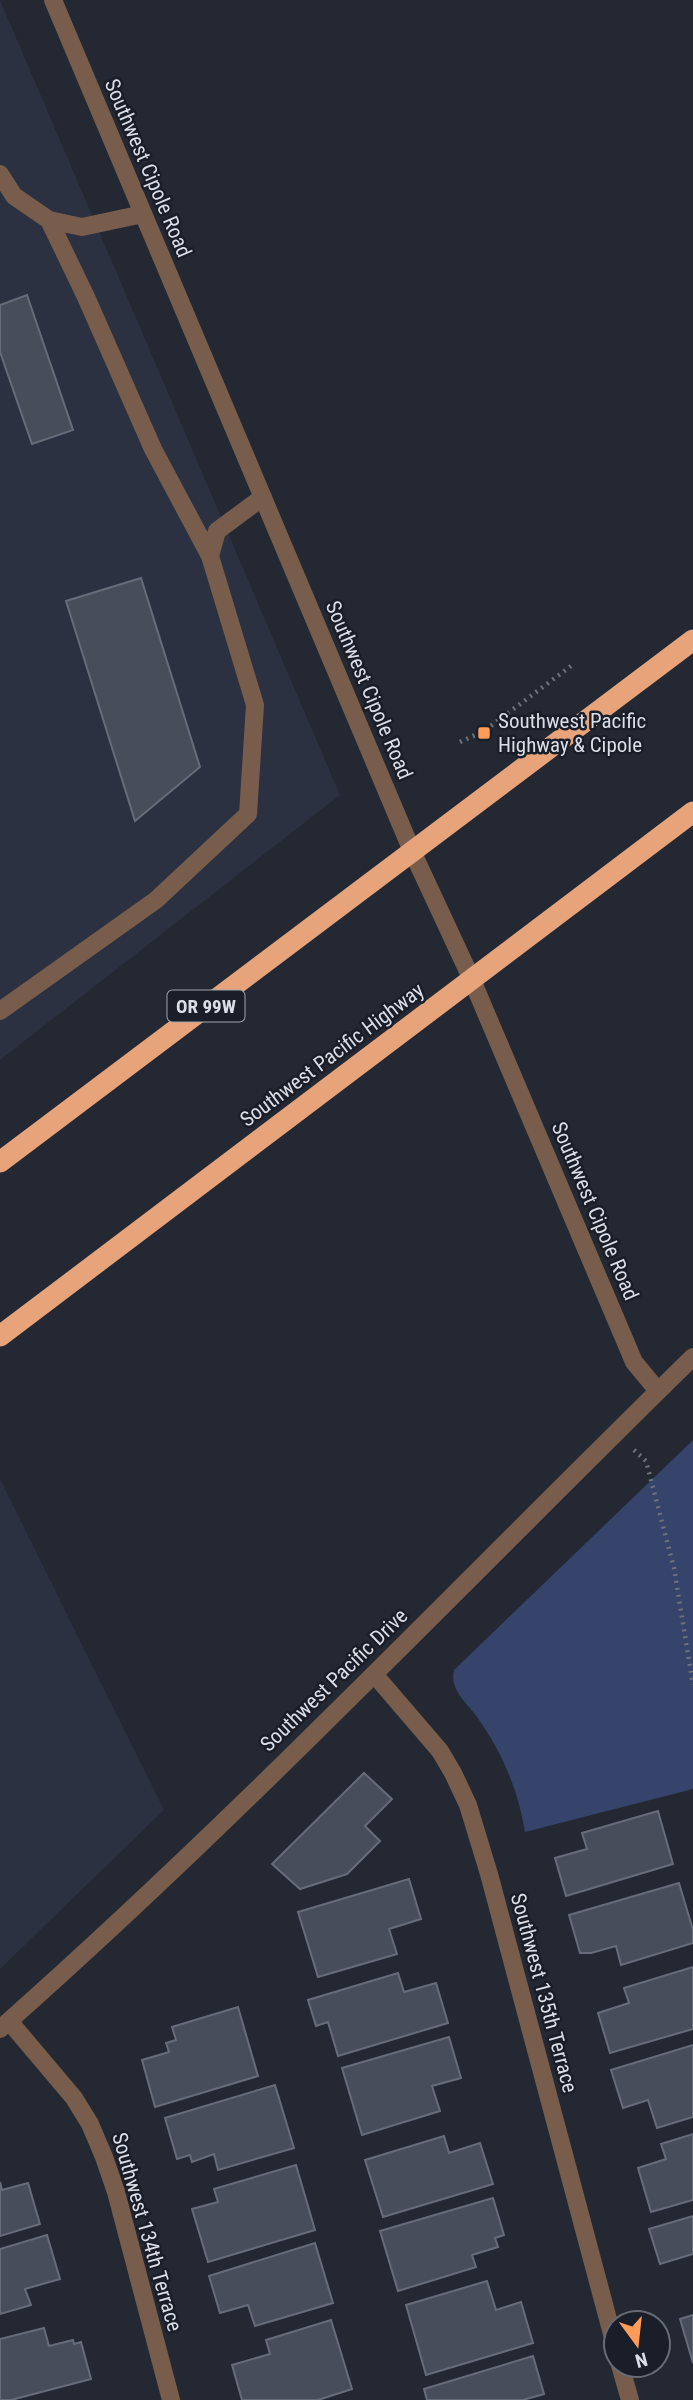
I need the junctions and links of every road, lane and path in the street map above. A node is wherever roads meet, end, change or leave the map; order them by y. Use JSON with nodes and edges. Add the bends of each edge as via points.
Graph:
{"nodes":[{"id":1,"x":53,"y":0,"type":"edge"},
{"id":2,"x":0,"y":174,"type":"edge"},
{"id":3,"x":143,"y":214,"type":"junction"},
{"id":4,"x":49,"y":220,"type":"junction"},
{"id":5,"x":263,"y":497,"type":"junction"},
{"id":6,"x":210,"y":555,"type":"junction"},
{"id":7,"x":693,"y":640,"type":"edge"},
{"id":8,"x":571,"y":666,"type":"dead end"},
{"id":9,"x":460,"y":741,"type":"dead end"},
{"id":10,"x":693,"y":812,"type":"edge"},
{"id":11,"x":412,"y":851,"type":"junction"},
{"id":12,"x":472,"y":980,"type":"junction"},
{"id":13,"x":0,"y":1011,"type":"edge"},
{"id":14,"x":0,"y":1162,"type":"edge"},
{"id":15,"x":0,"y":1336,"type":"edge"},
{"id":16,"x":693,"y":1357,"type":"edge"},
{"id":17,"x":658,"y":1391,"type":"junction"},
{"id":18,"x":615,"y":1433,"type":"junction"},
{"id":19,"x":374,"y":1674,"type":"junction"},
{"id":20,"x":693,"y":1685,"type":"edge"},
{"id":21,"x":4,"y":2025,"type":"edge"},
{"id":22,"x":605,"y":2309,"type":"edge"},
{"id":23,"x":624,"y":2379,"type":"edge"},
{"id":24,"x":171,"y":2400,"type":"edge"},
{"id":25,"x":630,"y":2400,"type":"edge"}],
"edges":[{"from":1,"to":3,"type":"street","name":"Southwest Cipole Road"},
{"from":2,"to":4,"type":"street","via":[[14,196]]},
{"from":3,"to":4,"type":"street","via":[[82,227]]},
{"from":3,"to":5,"type":"street","name":"Southwest Cipole Road"},
{"from":4,"to":6,"type":"street","via":[[152,449]]},
{"from":5,"to":6,"type":"street","via":[[217,531]]},
{"from":5,"to":11,"type":"street","name":"Southwest Cipole Road"},
{"from":6,"to":13,"type":"street","via":[[255,705],[248,814],[156,900]]},
{"from":7,"to":11,"type":"highway","number":"OR 99W"},
{"from":8,"to":9,"type":"path","via":[[484,731]]},
{"from":10,"to":12,"type":"highway","name":"Southwest Pacific Highway"},
{"from":11,"to":12,"type":"street","name":"Southwest Cipole Road"},
{"from":11,"to":14,"type":"highway","number":"OR 99W"},
{"from":12,"to":15,"type":"highway","name":"Southwest Pacific Highway"},
{"from":12,"to":17,"type":"street","name":"Southwest Cipole Road","via":[[634,1362]]},
{"from":16,"to":17,"type":"street","name":"Southwest Pacific Drive"},
{"from":17,"to":18,"type":"street","name":"Southwest Pacific Drive"},
{"from":18,"to":19,"type":"street","name":"Southwest Pacific Drive"},
{"from":18,"to":20,"type":"path","via":[[646,1461],[674,1567]]},
{"from":19,"to":21,"type":"street","name":"Southwest Pacific Drive"},
{"from":19,"to":22,"type":"street","name":"Southwest 135th Terrace","via":[[440,1751],[468,1805]]},
{"from":21,"to":24,"type":"street","name":"Southwest 134th Terrace","via":[[74,2098],[95,2135],[116,2192]]},
{"from":23,"to":25,"type":"street"}]}
